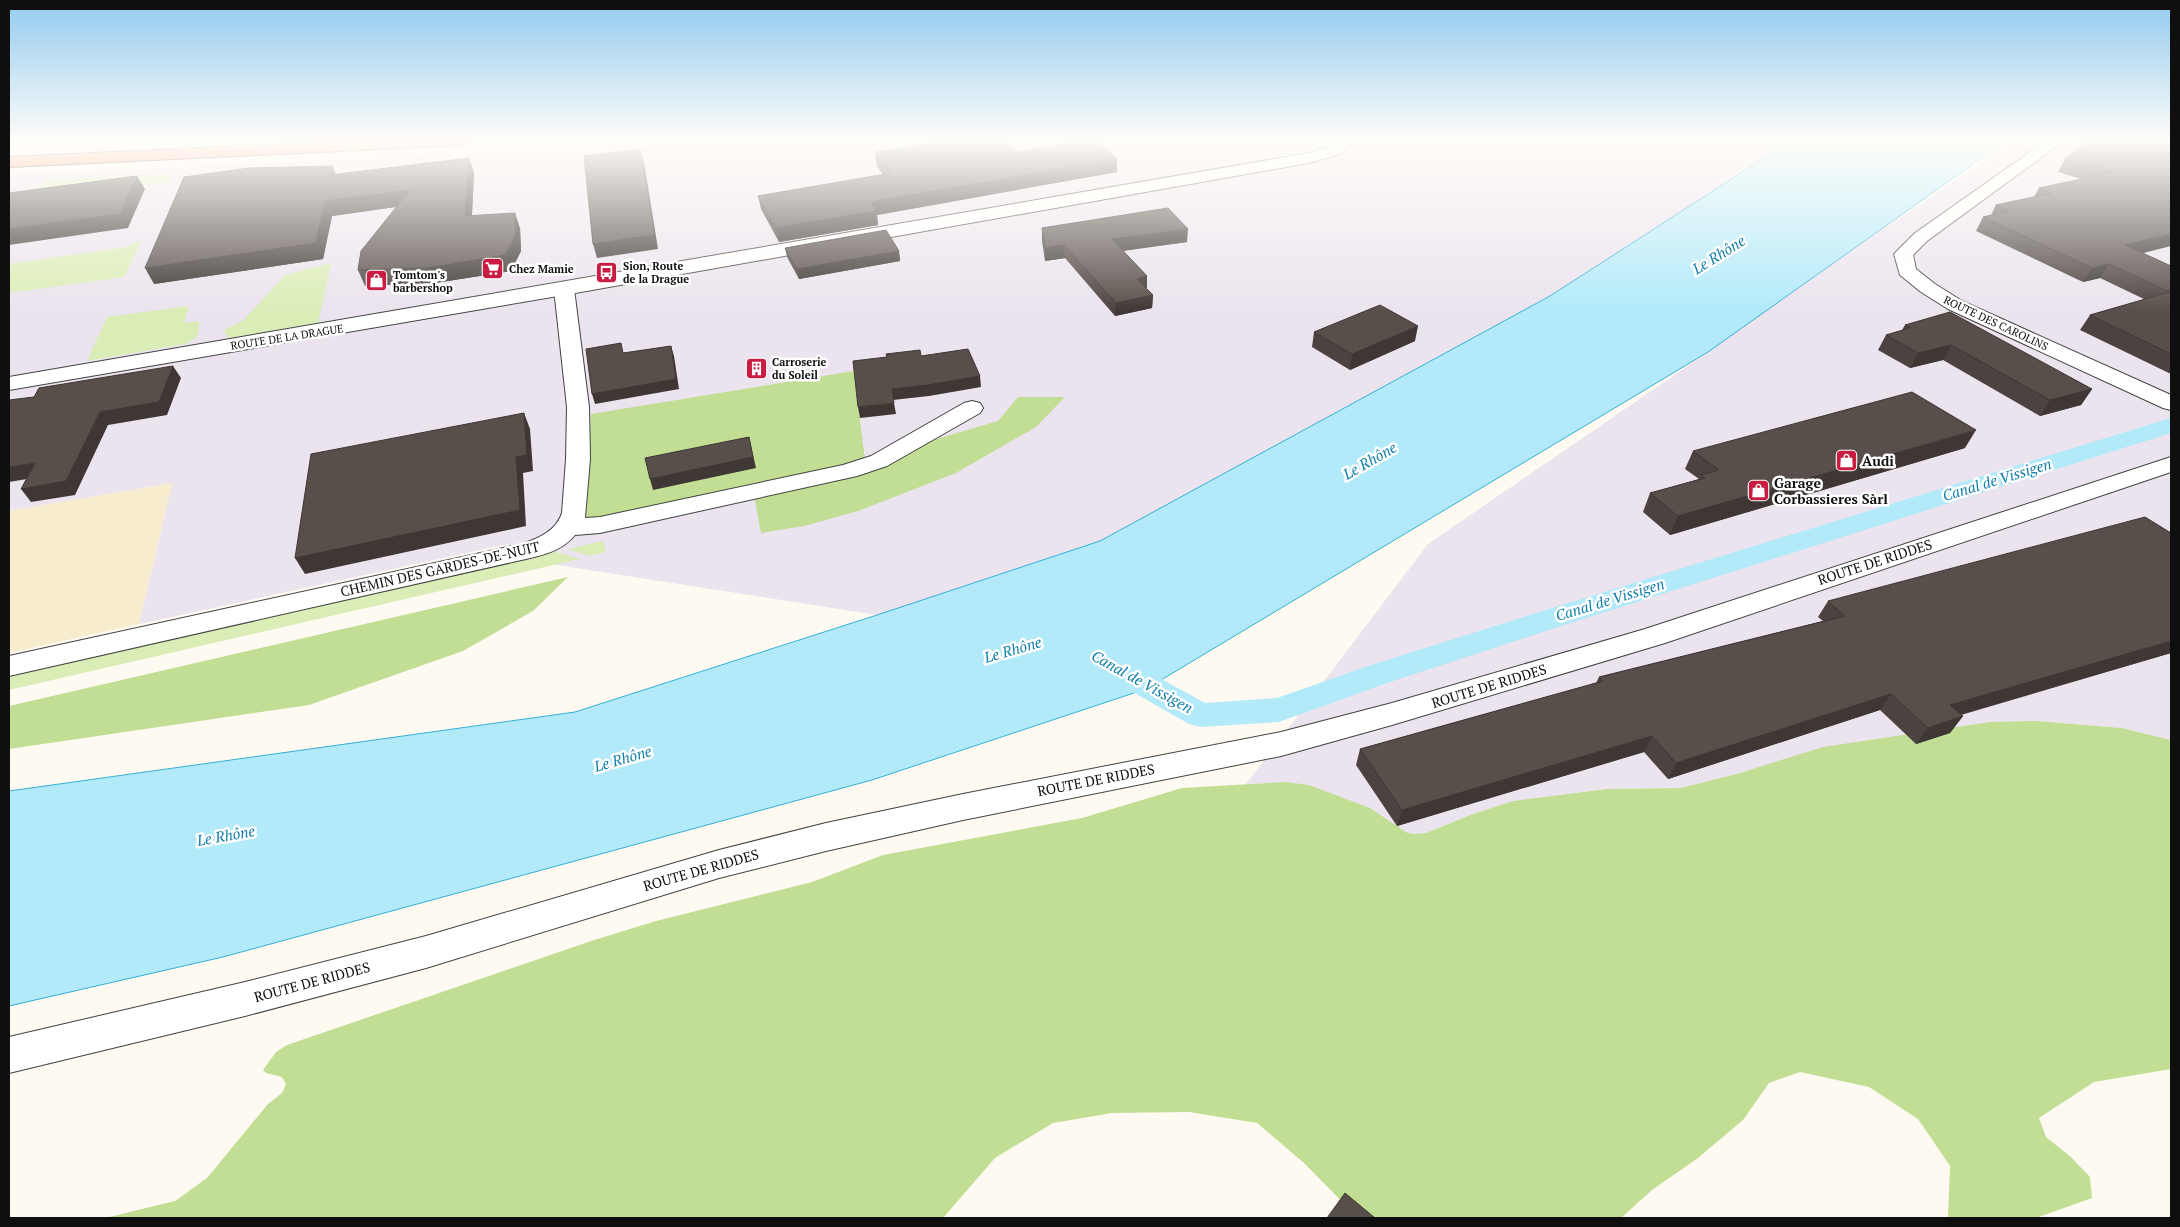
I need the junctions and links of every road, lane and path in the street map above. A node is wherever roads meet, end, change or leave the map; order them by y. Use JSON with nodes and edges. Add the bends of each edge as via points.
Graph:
{"nodes":[{"id":1,"x":1082,"y":197,"type":"edge"},
{"id":2,"x":1978,"y":197,"type":"edge"},
{"id":3,"x":564,"y":289,"type":"junction"},
{"id":4,"x":9,"y":384,"type":"edge"},
{"id":5,"x":2167,"y":398,"type":"edge"},
{"id":6,"x":972,"y":408,"type":"dead end"},
{"id":7,"x":2171,"y":464,"type":"edge"},
{"id":8,"x":568,"y":527,"type":"junction"},
{"id":9,"x":9,"y":666,"type":"edge"},
{"id":10,"x":9,"y":1055,"type":"edge"}],
"edges":[{"from":1,"to":3,"type":"street","name":"ROUTE DE LA DRAGUE"},
{"from":2,"to":5,"type":"street","name":"ROUTE DES CAROLINS","via":[[1903,254],[1907,271],[1955,305]]},
{"from":3,"to":4,"type":"street","name":"ROUTE DE LA DRAGUE"},
{"from":3,"to":8,"type":"street","via":[[578,407],[574,513]]},
{"from":6,"to":8,"type":"street","via":[[879,461],[849,471],[600,525]]},
{"from":7,"to":10,"type":"street","name":"ROUTE DE RIDDES","via":[[1655,636],[1392,714],[1281,744],[963,807],[787,847],[719,864],[426,952]]},
{"from":8,"to":9,"type":"street","name":"CHEMIN DES GARDES-DE-NUIT","via":[[553,540],[526,551]]}]}
